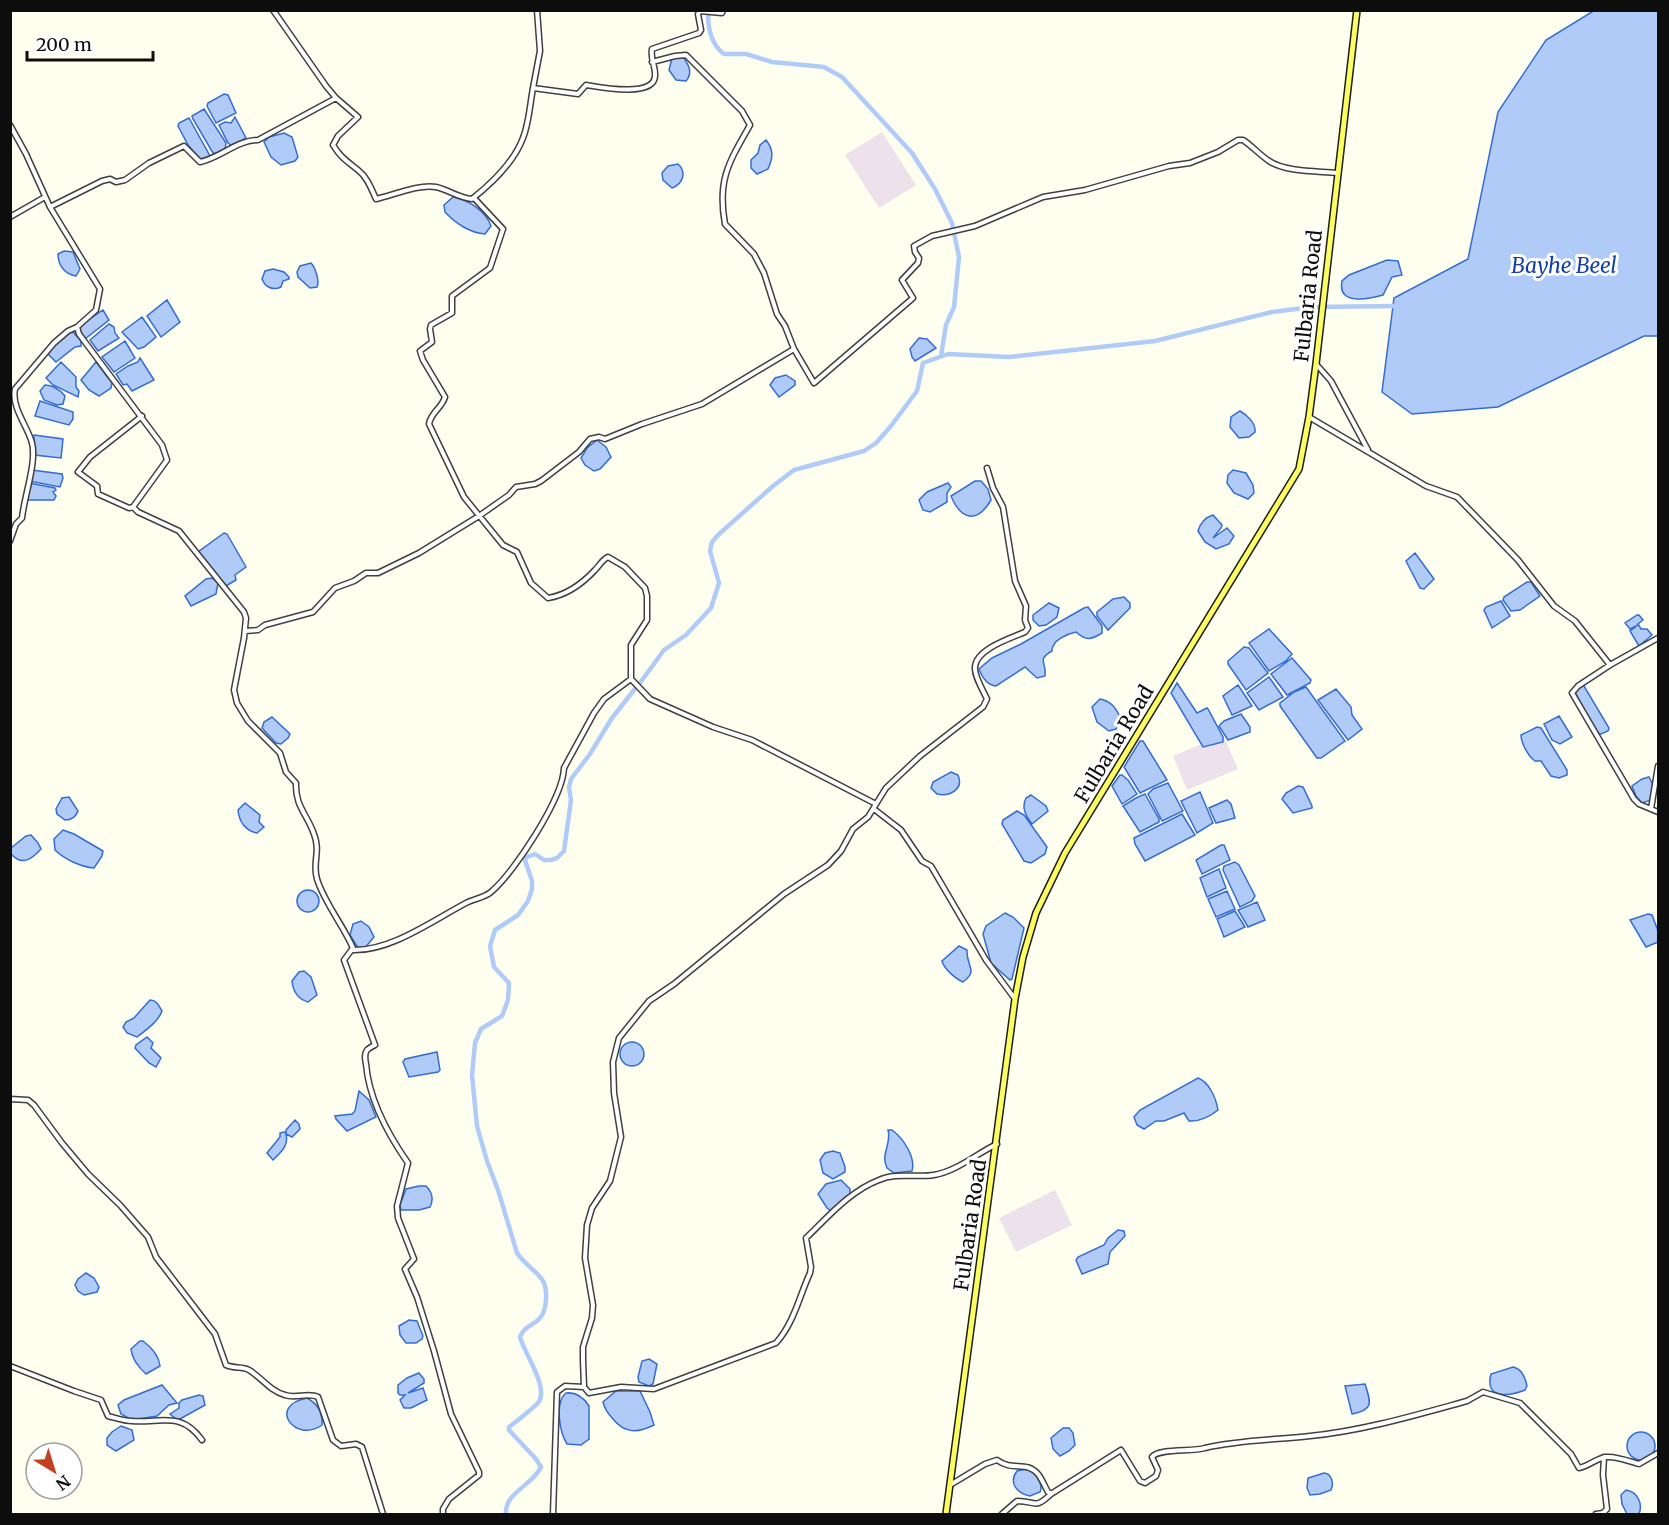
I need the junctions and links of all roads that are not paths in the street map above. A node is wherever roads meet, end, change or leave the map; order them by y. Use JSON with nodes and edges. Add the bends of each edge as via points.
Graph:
{"nodes":[{"id":1,"x":273,"y":10,"type":"edge"},
{"id":2,"x":537,"y":10,"type":"edge"},
{"id":3,"x":723,"y":10,"type":"edge"},
{"id":4,"x":1357,"y":10,"type":"edge"},
{"id":5,"x":651,"y":62,"type":"junction"},
{"id":6,"x":533,"y":88,"type":"junction"},
{"id":7,"x":336,"y":98,"type":"junction"},
{"id":8,"x":10,"y":125,"type":"edge"},
{"id":9,"x":1337,"y":173,"type":"junction"},
{"id":10,"x":45,"y":197,"type":"junction"},
{"id":11,"x":474,"y":198,"type":"junction"},
{"id":12,"x":50,"y":207,"type":"junction"},
{"id":13,"x":10,"y":217,"type":"edge"},
{"id":14,"x":77,"y":327,"type":"junction"},
{"id":15,"x":794,"y":349,"type":"junction"},
{"id":16,"x":1316,"y":364,"type":"junction"},
{"id":17,"x":141,"y":416,"type":"junction"},
{"id":18,"x":1309,"y":417,"type":"junction"},
{"id":19,"x":1369,"y":451,"type":"junction"},
{"id":20,"x":987,"y":468,"type":"dead end"},
{"id":21,"x":133,"y":507,"type":"junction"},
{"id":22,"x":479,"y":516,"type":"junction"},
{"id":23,"x":10,"y":541,"type":"edge"},
{"id":24,"x":245,"y":631,"type":"junction"},
{"id":25,"x":1659,"y":638,"type":"edge"},
{"id":26,"x":1610,"y":665,"type":"junction"},
{"id":27,"x":631,"y":678,"type":"junction"},
{"id":28,"x":1659,"y":766,"type":"edge"},
{"id":29,"x":876,"y":804,"type":"junction"},
{"id":30,"x":874,"y":809,"type":"junction"},
{"id":31,"x":1651,"y":809,"type":"junction"},
{"id":32,"x":1659,"y":812,"type":"edge"},
{"id":33,"x":353,"y":950,"type":"junction"},
{"id":34,"x":1015,"y":999,"type":"junction"},
{"id":35,"x":10,"y":1099,"type":"edge"},
{"id":36,"x":996,"y":1144,"type":"junction"},
{"id":37,"x":10,"y":1366,"type":"edge"},
{"id":38,"x":584,"y":1387,"type":"junction"},
{"id":39,"x":202,"y":1440,"type":"dead end"},
{"id":40,"x":1659,"y":1453,"type":"edge"},
{"id":41,"x":1605,"y":1457,"type":"junction"},
{"id":42,"x":950,"y":1485,"type":"junction"},
{"id":43,"x":1051,"y":1494,"type":"junction"},
{"id":44,"x":383,"y":1515,"type":"edge"},
{"id":45,"x":443,"y":1515,"type":"edge"},
{"id":46,"x":553,"y":1515,"type":"edge"},
{"id":47,"x":946,"y":1515,"type":"edge"},
{"id":48,"x":1002,"y":1515,"type":"edge"},
{"id":49,"x":1596,"y":1515,"type":"edge"}],
"edges":[{"from":1,"to":7,"type":"street"},
{"from":2,"to":6,"type":"street","via":[[540,51]]},
{"from":3,"to":5,"type":"street","via":[[700,11],[699,33],[652,49]]},
{"from":4,"to":9,"type":"main road","name":"Fulbaria Road"},
{"from":5,"to":6,"type":"street","via":[[654,81],[640,89],[586,85],[578,94]]},
{"from":5,"to":15,"type":"street","via":[[686,56],[742,111],[750,125],[722,185],[725,224],[754,254]]},
{"from":6,"to":11,"type":"street","via":[[523,139],[508,162]]},
{"from":7,"to":11,"type":"street","via":[[358,117],[333,145],[369,183],[376,199],[434,187]]},
{"from":7,"to":12,"type":"street","via":[[258,140],[248,140],[209,160],[200,162],[184,146],[125,180],[102,181]]},
{"from":8,"to":10,"type":"street"},
{"from":9,"to":15,"type":"street","via":[[1279,166],[1238,140],[1190,163],[1096,188],[1044,197],[975,226],[932,236],[914,246],[918,263],[902,280],[913,297],[814,383]]},
{"from":9,"to":16,"type":"main road","name":"Fulbaria Road"},
{"from":10,"to":12,"type":"street"},
{"from":10,"to":13,"type":"street"},
{"from":11,"to":22,"type":"street","via":[[502,230],[496,252],[490,268],[452,296],[452,313],[431,325],[432,342],[420,351],[445,398],[429,424],[464,497]]},
{"from":12,"to":14,"type":"street","via":[[100,289],[96,310]]},
{"from":14,"to":17,"type":"street"},
{"from":14,"to":23,"type":"street","via":[[54,343],[15,389],[33,449],[22,518]]},
{"from":15,"to":22,"type":"street","via":[[702,404],[605,439],[590,439],[541,481],[516,487]]},
{"from":16,"to":18,"type":"main road","name":"Fulbaria Road"},
{"from":16,"to":19,"type":"street","via":[[1331,381]]},
{"from":17,"to":21,"type":"street","via":[[159,438],[167,460]]},
{"from":17,"to":21,"type":"street","via":[[104,444],[78,472],[97,486],[98,494]]},
{"from":18,"to":19,"type":"street"},
{"from":18,"to":34,"type":"main road","name":"Fulbaria Road","via":[[1299,469],[1048,885],[1029,935]]},
{"from":19,"to":26,"type":"street","via":[[1426,486],[1457,497],[1518,560],[1554,606],[1575,621]]},
{"from":20,"to":29,"type":"street","via":[[1003,507],[1028,628],[994,644],[976,660],[974,669],[987,699],[983,706],[920,756],[886,788]]},
{"from":21,"to":24,"type":"street","via":[[179,531],[244,612]]},
{"from":22,"to":24,"type":"street","via":[[401,563],[378,573],[366,573],[335,588],[313,612]]},
{"from":22,"to":27,"type":"street","via":[[504,544],[517,552],[531,583],[548,598],[583,582],[608,556],[645,588],[647,620],[631,645]]},
{"from":24,"to":33,"type":"street","via":[[234,690],[237,704],[280,753],[286,772],[296,783],[299,807],[310,822],[319,849],[314,869],[318,882]]},
{"from":25,"to":26,"type":"street"},
{"from":26,"to":31,"type":"street","via":[[1572,693],[1634,799]]},
{"from":27,"to":29,"type":"street","via":[[650,699],[752,740]]},
{"from":27,"to":33,"type":"street","via":[[604,699],[594,713],[564,768],[552,806],[524,852],[490,894],[412,934],[367,950]]},
{"from":28,"to":31,"type":"street"},
{"from":29,"to":30,"type":"street"},
{"from":30,"to":34,"type":"street","via":[[901,830],[922,861],[931,866],[986,960]]},
{"from":30,"to":38,"type":"street","via":[[828,865],[784,894],[649,1001],[619,1038],[613,1062],[621,1137],[610,1181],[592,1208],[587,1225],[585,1258],[593,1305],[583,1347]]},
{"from":31,"to":32,"type":"street"},
{"from":33,"to":45,"type":"street","via":[[344,960],[375,1045],[365,1056],[370,1092],[390,1136],[408,1163],[397,1206],[414,1259],[405,1269],[451,1414],[479,1472],[448,1499]]},
{"from":34,"to":36,"type":"main road","name":"Fulbaria Road"},
{"from":35,"to":44,"type":"street","via":[[32,1102],[88,1174],[148,1237],[156,1257],[215,1334],[226,1365],[248,1369],[282,1395],[318,1397],[333,1440],[340,1446],[359,1445],[363,1450]]},
{"from":36,"to":38,"type":"street","via":[[945,1172],[879,1179],[841,1205],[806,1238],[810,1273],[790,1323],[776,1343],[654,1389],[621,1387],[589,1393]]},
{"from":36,"to":42,"type":"main road","name":"Fulbaria Road"},
{"from":37,"to":39,"type":"street","via":[[101,1400],[108,1416],[130,1421],[173,1420],[193,1428]]},
{"from":38,"to":46,"type":"street","via":[[565,1386],[557,1392]]},
{"from":40,"to":41,"type":"street","via":[[1639,1464]]},
{"from":41,"to":43,"type":"street","via":[[1579,1468],[1571,1454],[1520,1403],[1483,1392],[1459,1403],[1352,1429],[1158,1452],[1152,1457],[1158,1470],[1156,1476],[1145,1483],[1121,1450]]},
{"from":41,"to":49,"type":"street","via":[[1607,1509]]},
{"from":42,"to":43,"type":"street","via":[[997,1460],[1009,1467],[1029,1467]]},
{"from":42,"to":47,"type":"main road","name":"Fulbaria Road"},
{"from":43,"to":48,"type":"street","via":[[1034,1505],[1017,1501]]}]}
